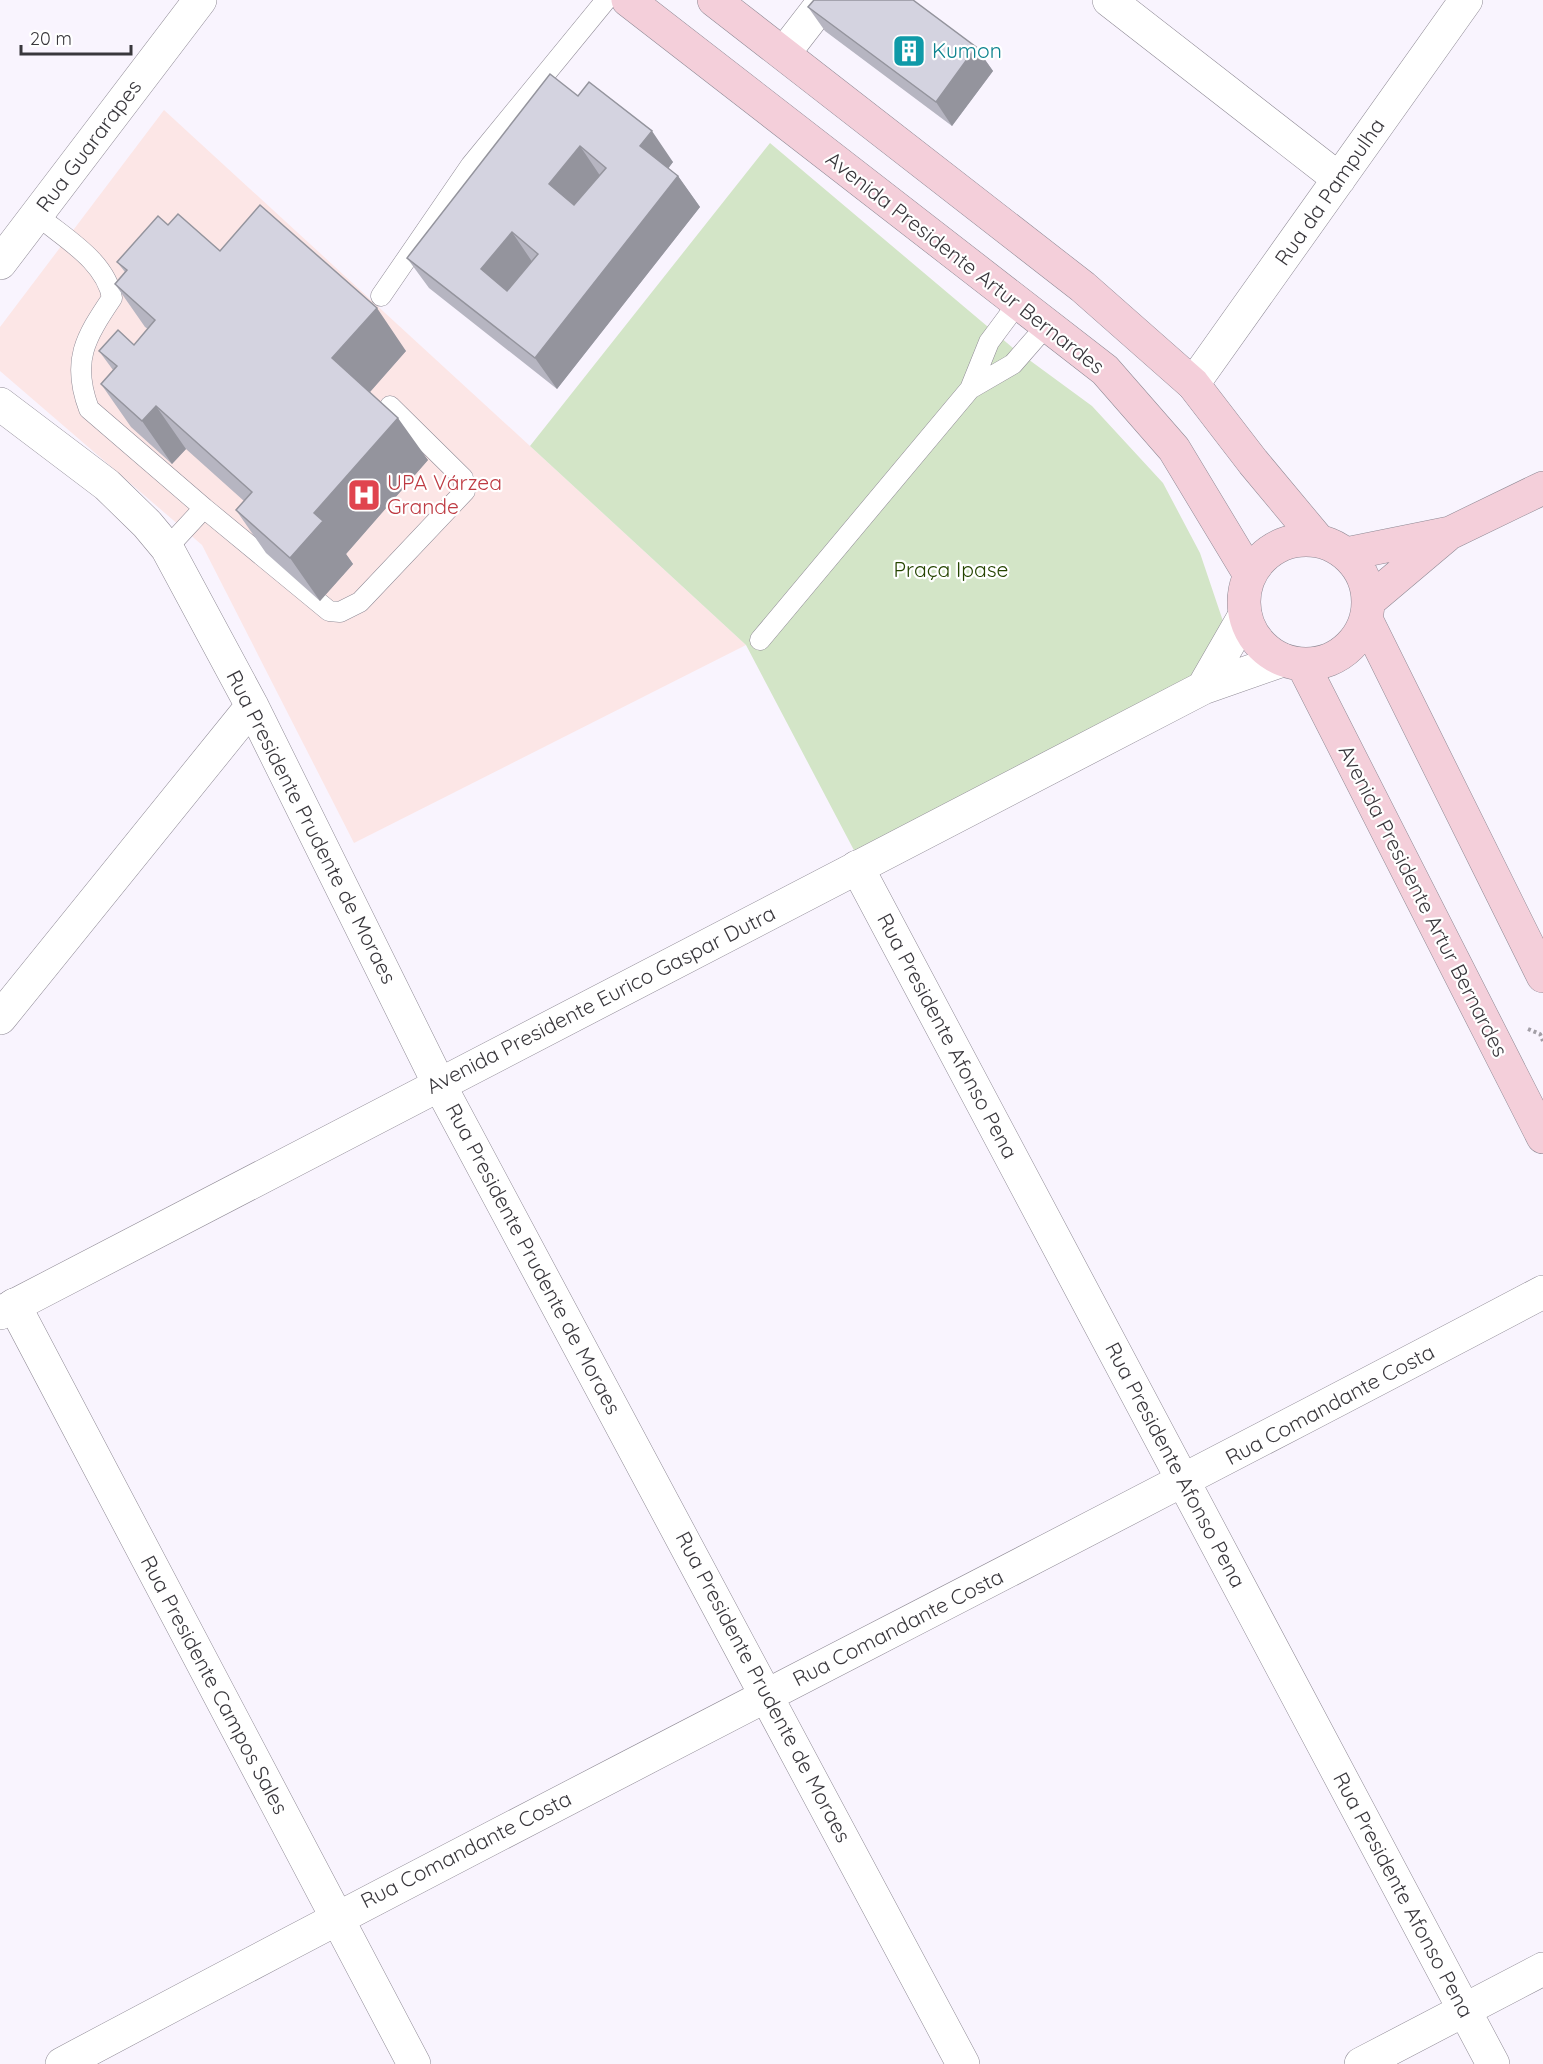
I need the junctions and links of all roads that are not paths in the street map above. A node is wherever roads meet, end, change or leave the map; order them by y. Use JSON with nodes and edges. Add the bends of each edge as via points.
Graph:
{"nodes":[{"id":1,"x":200,"y":0,"type":"edge"},
{"id":2,"x":606,"y":0,"type":"edge"},
{"id":3,"x":628,"y":0,"type":"edge"},
{"id":4,"x":714,"y":0,"type":"edge"},
{"id":5,"x":825,"y":0,"type":"edge"},
{"id":6,"x":1109,"y":0,"type":"edge"},
{"id":7,"x":1466,"y":0,"type":"edge"},
{"id":8,"x":784,"y":53,"type":"junction"},
{"id":9,"x":1339,"y":179,"type":"junction"},
{"id":10,"x":37,"y":215,"type":"junction"},
{"id":11,"x":0,"y":263,"type":"edge"},
{"id":12,"x":381,"y":296,"type":"dead end"},
{"id":13,"x":1018,"y":303,"type":"junction"},
{"id":14,"x":1047,"y":325,"type":"junction"},
{"id":15,"x":1193,"y":384,"type":"junction"},
{"id":16,"x":970,"y":389,"type":"junction"},
{"id":17,"x":0,"y":404,"type":"edge"},
{"id":18,"x":390,"y":406,"type":"dead end"},
{"id":19,"x":1543,"y":488,"type":"edge"},
{"id":20,"x":204,"y":508,"type":"junction"},
{"id":21,"x":1450,"y":533,"type":"junction"},
{"id":22,"x":1332,"y":547,"type":"junction"},
{"id":23,"x":167,"y":548,"type":"junction"},
{"id":24,"x":1250,"y":575,"type":"junction"},
{"id":25,"x":1367,"y":610,"type":"junction"},
{"id":26,"x":1245,"y":615,"type":"junction"},
{"id":27,"x":760,"y":640,"type":"dead end"},
{"id":28,"x":1293,"y":662,"type":"junction"},
{"id":29,"x":1203,"y":688,"type":"junction"},
{"id":30,"x":252,"y":706,"type":"junction"},
{"id":31,"x":857,"y":867,"type":"junction"},
{"id":32,"x":1543,"y":976,"type":"edge"},
{"id":33,"x":0,"y":1018,"type":"edge"},
{"id":34,"x":440,"y":1084,"type":"junction"},
{"id":35,"x":1543,"y":1137,"type":"edge"},
{"id":36,"x":1543,"y":1292,"type":"edge"},
{"id":37,"x":7,"y":1309,"type":"edge"},
{"id":38,"x":1184,"y":1482,"type":"junction"},
{"id":39,"x":768,"y":1694,"type":"junction"},
{"id":40,"x":337,"y":1917,"type":"junction"},
{"id":41,"x":1543,"y":1969,"type":"edge"},
{"id":42,"x":1464,"y":2010,"type":"junction"},
{"id":43,"x":62,"y":2064,"type":"edge"},
{"id":44,"x":414,"y":2064,"type":"edge"},
{"id":45,"x":963,"y":2064,"type":"edge"},
{"id":46,"x":1361,"y":2064,"type":"edge"},
{"id":47,"x":1493,"y":2064,"type":"edge"}],
"edges":[{"from":1,"to":10,"type":"street","name":"Rua Guararapes"},
{"from":2,"to":12,"type":"lane","via":[[471,165]]},
{"from":3,"to":13,"type":"main road","name":"Avenida Presidente Artur Bernardes"},
{"from":4,"to":8,"type":"main road"},
{"from":5,"to":8,"type":"street"},
{"from":6,"to":9,"type":"street"},
{"from":7,"to":9,"type":"street","name":"Rua da Pampulha"},
{"from":8,"to":15,"type":"main road","via":[[1083,287]]},
{"from":9,"to":15,"type":"street","name":"Rua da Pampulha"},
{"from":10,"to":11,"type":"street","name":"Rua Guararapes"},
{"from":10,"to":20,"type":"lane","via":[[100,268],[110,285],[112,298],[90,333],[79,364],[89,409]]},
{"from":13,"to":14,"type":"main road","name":"Avenida Presidente Artur Bernardes"},
{"from":13,"to":16,"type":"lane","via":[[989,342]]},
{"from":14,"to":16,"type":"lane","via":[[1013,364]]},
{"from":14,"to":24,"type":"main road","name":"Avenida Presidente Artur Bernardes","via":[[1105,370],[1174,449]]},
{"from":15,"to":22,"type":"main road","via":[[1253,462]]},
{"from":16,"to":27,"type":"lane"},
{"from":17,"to":23,"type":"street","name":"Rua Presidente Prudente de Moraes","via":[[107,486]]},
{"from":18,"to":20,"type":"lane","via":[[463,478],[465,491],[360,602],[340,612],[328,611]]},
{"from":19,"to":21,"type":"main road"},
{"from":20,"to":23,"type":"lane"},
{"from":21,"to":22,"type":"main road"},
{"from":21,"to":25,"type":"main road"},
{"from":22,"to":24,"type":"main road","via":[[1298,540],[1278,546],[1262,558]]},
{"from":22,"to":25,"type":"main road","via":[[1364,579]]},
{"from":23,"to":30,"type":"street","name":"Rua Presidente Prudente de Moraes"},
{"from":24,"to":26,"type":"main road","via":[[1244,594]]},
{"from":25,"to":28,"type":"main road","via":[[1357,638],[1342,652],[1323,661]]},
{"from":25,"to":32,"type":"main road"},
{"from":26,"to":28,"type":"main road","via":[[1252,634],[1265,650]]},
{"from":26,"to":29,"type":"street"},
{"from":28,"to":29,"type":"street","name":"Avenida Presidente Eurico Gaspar Dutra"},
{"from":28,"to":35,"type":"main road","name":"Avenida Presidente Artur Bernardes"},
{"from":29,"to":31,"type":"street","name":"Avenida Presidente Eurico Gaspar Dutra"},
{"from":30,"to":33,"type":"street"},
{"from":30,"to":34,"type":"street","name":"Rua Presidente Prudente de Moraes"},
{"from":31,"to":34,"type":"street","name":"Avenida Presidente Eurico Gaspar Dutra"},
{"from":31,"to":38,"type":"street","name":"Rua Presidente Afonso Pena"},
{"from":34,"to":37,"type":"street","name":"Avenida Presidente Eurico Gaspar Dutra"},
{"from":34,"to":39,"type":"street","name":"Rua Presidente Prudente de Moraes"},
{"from":36,"to":38,"type":"street","name":"Rua Comandante Costa"},
{"from":37,"to":40,"type":"street","name":"Rua Presidente Campos Sales"},
{"from":38,"to":39,"type":"street","name":"Rua Comandante Costa"},
{"from":38,"to":42,"type":"street","name":"Rua Presidente Afonso Pena"},
{"from":39,"to":40,"type":"street","name":"Rua Comandante Costa"},
{"from":39,"to":45,"type":"street","name":"Rua Presidente Prudente de Moraes"},
{"from":40,"to":43,"type":"street","name":"Rua Comandante Costa"},
{"from":40,"to":44,"type":"street","name":"Rua Presidente Campos Sales"},
{"from":41,"to":42,"type":"street"},
{"from":42,"to":46,"type":"street"},
{"from":42,"to":47,"type":"street","name":"Rua Presidente Afonso Pena"}]}
